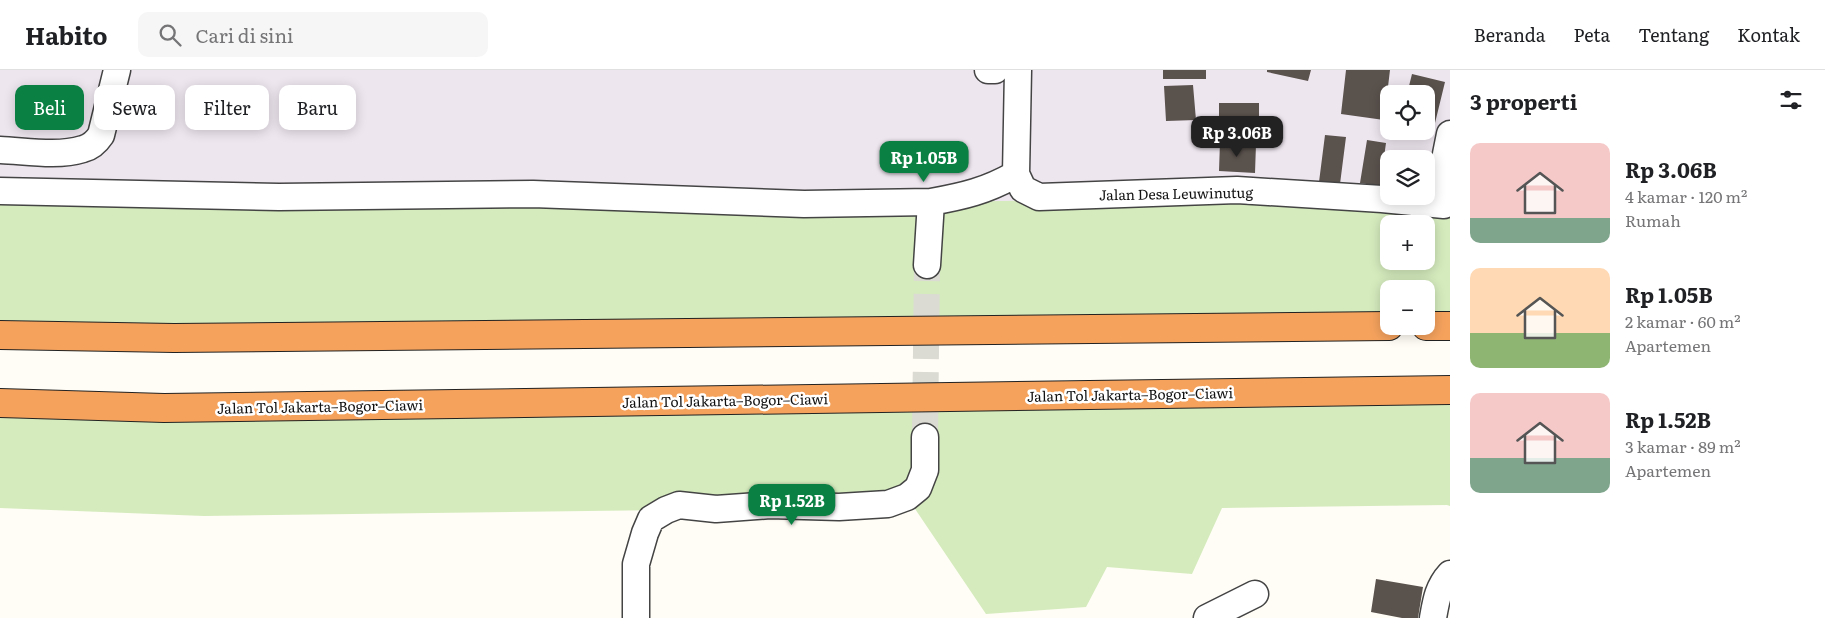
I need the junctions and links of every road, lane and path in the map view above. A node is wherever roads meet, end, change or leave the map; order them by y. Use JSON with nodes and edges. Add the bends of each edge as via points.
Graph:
{"nodes":[{"id":1,"x":117,"y":70,"type":"edge"},
{"id":2,"x":988,"y":70,"type":"edge"},
{"id":3,"x":995,"y":70,"type":"edge"},
{"id":4,"x":1018,"y":70,"type":"edge"},
{"id":5,"x":1450,"y":134,"type":"edge"},
{"id":6,"x":0,"y":150,"type":"edge"},
{"id":7,"x":1016,"y":174,"type":"junction"},
{"id":8,"x":0,"y":190,"type":"edge"},
{"id":9,"x":931,"y":202,"type":"junction"},
{"id":10,"x":1447,"y":203,"type":"edge"},
{"id":11,"x":927,"y":265,"type":"tunnel mouth"},
{"id":12,"x":1380,"y":326,"type":"edge"},
{"id":13,"x":1435,"y":326,"type":"edge"},
{"id":14,"x":1450,"y":326,"type":"edge"},
{"id":15,"x":0,"y":335,"type":"edge"},
{"id":16,"x":1450,"y":390,"type":"edge"},
{"id":17,"x":0,"y":403,"type":"edge"},
{"id":18,"x":925,"y":437,"type":"tunnel mouth"},
{"id":19,"x":1450,"y":574,"type":"edge"},
{"id":20,"x":1255,"y":594,"type":"dead end"},
{"id":21,"x":636,"y":618,"type":"edge"},
{"id":22,"x":1207,"y":618,"type":"edge"},
{"id":23,"x":1433,"y":618,"type":"edge"}],
"edges":[{"from":1,"to":6,"type":"street","via":[[101,135],[95,142],[84,149],[60,152]]},
{"from":2,"to":3,"type":"street"},
{"from":4,"to":7,"type":"street"},
{"from":5,"to":10,"type":"street","via":[[1446,154]]},
{"from":7,"to":9,"type":"street","via":[[972,194]]},
{"from":7,"to":10,"type":"street","name":"Jalan Desa Leuwinutug","via":[[1023,189],[1039,197],[1237,190]]},
{"from":8,"to":9,"type":"street","via":[[280,197],[533,194],[804,204]]},
{"from":9,"to":11,"type":"street"},
{"from":12,"to":15,"type":"highway","via":[[174,338]]},
{"from":13,"to":14,"type":"highway"},
{"from":16,"to":17,"type":"highway","name":"Jalan Tol Jakarta–Bogor–Ciawi","via":[[164,408]]},
{"from":18,"to":21,"type":"street","via":[[926,470],[918,488],[907,497],[888,504],[839,507],[770,504],[716,509],[679,505],[651,519],[636,564]]},
{"from":19,"to":23,"type":"street","via":[[1442,582]]},
{"from":20,"to":22,"type":"street"}]}
